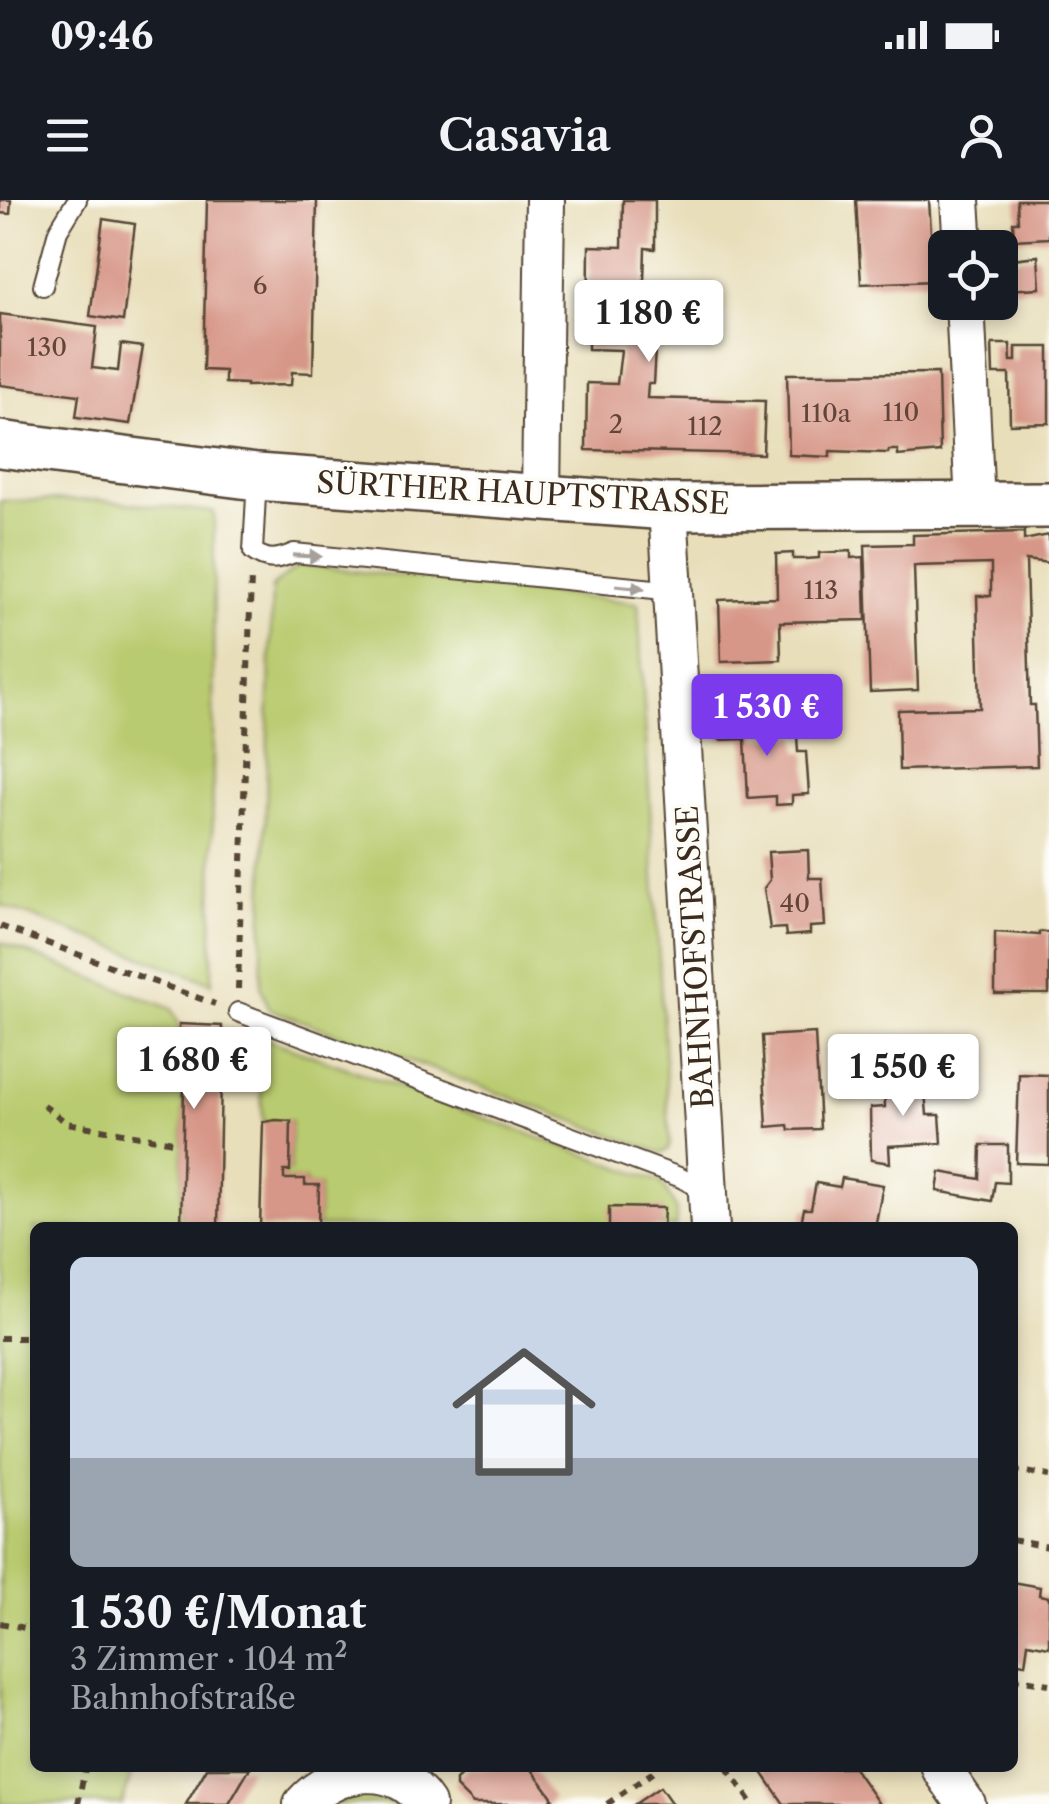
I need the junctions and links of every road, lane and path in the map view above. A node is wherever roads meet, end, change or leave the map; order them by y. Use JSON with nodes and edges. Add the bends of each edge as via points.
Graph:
{"nodes":[{"id":1,"x":77,"y":200,"type":"edge"},
{"id":2,"x":545,"y":200,"type":"edge"},
{"id":3,"x":960,"y":200,"type":"edge"},
{"id":4,"x":961,"y":230,"type":"edge"},
{"id":5,"x":43,"y":286,"type":"dead end"},
{"id":6,"x":966,"y":320,"type":"edge"},
{"id":7,"x":0,"y":444,"type":"edge"},
{"id":8,"x":257,"y":477,"type":"junction"},
{"id":9,"x":541,"y":496,"type":"junction"},
{"id":10,"x":1049,"y":505,"type":"edge"},
{"id":11,"x":668,"y":506,"type":"junction"},
{"id":12,"x":975,"y":506,"type":"junction"},
{"id":13,"x":252,"y":551,"type":"junction"},
{"id":14,"x":674,"y":592,"type":"junction"},
{"id":15,"x":0,"y":926,"type":"edge"},
{"id":16,"x":238,"y":1012,"type":"junction"},
{"id":17,"x":43,"y":1105,"type":"dead end"},
{"id":18,"x":173,"y":1142,"type":"dead end"},
{"id":19,"x":709,"y":1210,"type":"edge"},
{"id":20,"x":0,"y":1338,"type":"edge"},
{"id":21,"x":30,"y":1338,"type":"edge"},
{"id":22,"x":1018,"y":1471,"type":"edge"},
{"id":23,"x":1049,"y":1476,"type":"edge"},
{"id":24,"x":1018,"y":1541,"type":"edge"},
{"id":25,"x":1049,"y":1546,"type":"edge"},
{"id":26,"x":0,"y":1623,"type":"edge"},
{"id":27,"x":30,"y":1631,"type":"edge"},
{"id":28,"x":1018,"y":1679,"type":"edge"},
{"id":29,"x":1049,"y":1684,"type":"edge"},
{"id":30,"x":84,"y":1772,"type":"edge"},
{"id":31,"x":653,"y":1772,"type":"edge"},
{"id":32,"x":730,"y":1772,"type":"edge"},
{"id":33,"x":945,"y":1772,"type":"edge"},
{"id":34,"x":78,"y":1804,"type":"edge"},
{"id":35,"x":302,"y":1804,"type":"edge"},
{"id":36,"x":426,"y":1804,"type":"edge"},
{"id":37,"x":607,"y":1804,"type":"edge"},
{"id":38,"x":753,"y":1804,"type":"edge"},
{"id":39,"x":966,"y":1804,"type":"edge"}],
"edges":[{"from":1,"to":5,"type":"lane","via":[[58,230]]},
{"from":2,"to":9,"type":"street"},
{"from":3,"to":4,"type":"street"},
{"from":6,"to":12,"type":"street"},
{"from":7,"to":8,"type":"street","name":"SÜRTHER HAUPTSTRASSE"},
{"from":8,"to":9,"type":"street","name":"SÜRTHER HAUPTSTRASSE"},
{"from":8,"to":13,"type":"lane"},
{"from":9,"to":11,"type":"street","name":"SÜRTHER HAUPTSTRASSE"},
{"from":10,"to":12,"type":"street","name":"SÜRTHER HAUPTSTRASSE"},
{"from":11,"to":12,"type":"street","name":"SÜRTHER HAUPTSTRASSE"},
{"from":11,"to":14,"type":"street","name":"BAHNHOFSTRASSE"},
{"from":13,"to":14,"type":"lane","one_way":true,"via":[[273,560],[294,553]]},
{"from":13,"to":16,"type":"path"},
{"from":14,"to":19,"type":"street","name":"BAHNHOFSTRASSE"},
{"from":15,"to":16,"type":"path"},
{"from":16,"to":19,"type":"lane","via":[[679,1177]]},
{"from":17,"to":18,"type":"path","via":[[66,1122]]},
{"from":20,"to":21,"type":"path"},
{"from":22,"to":23,"type":"path"},
{"from":24,"to":25,"type":"path"},
{"from":26,"to":27,"type":"path"},
{"from":28,"to":29,"type":"path"},
{"from":30,"to":34,"type":"path"},
{"from":31,"to":37,"type":"path"},
{"from":32,"to":38,"type":"path"},
{"from":33,"to":39,"type":"street"},
{"from":35,"to":36,"type":"street","via":[[336,1777],[359,1772],[404,1782]]}]}
